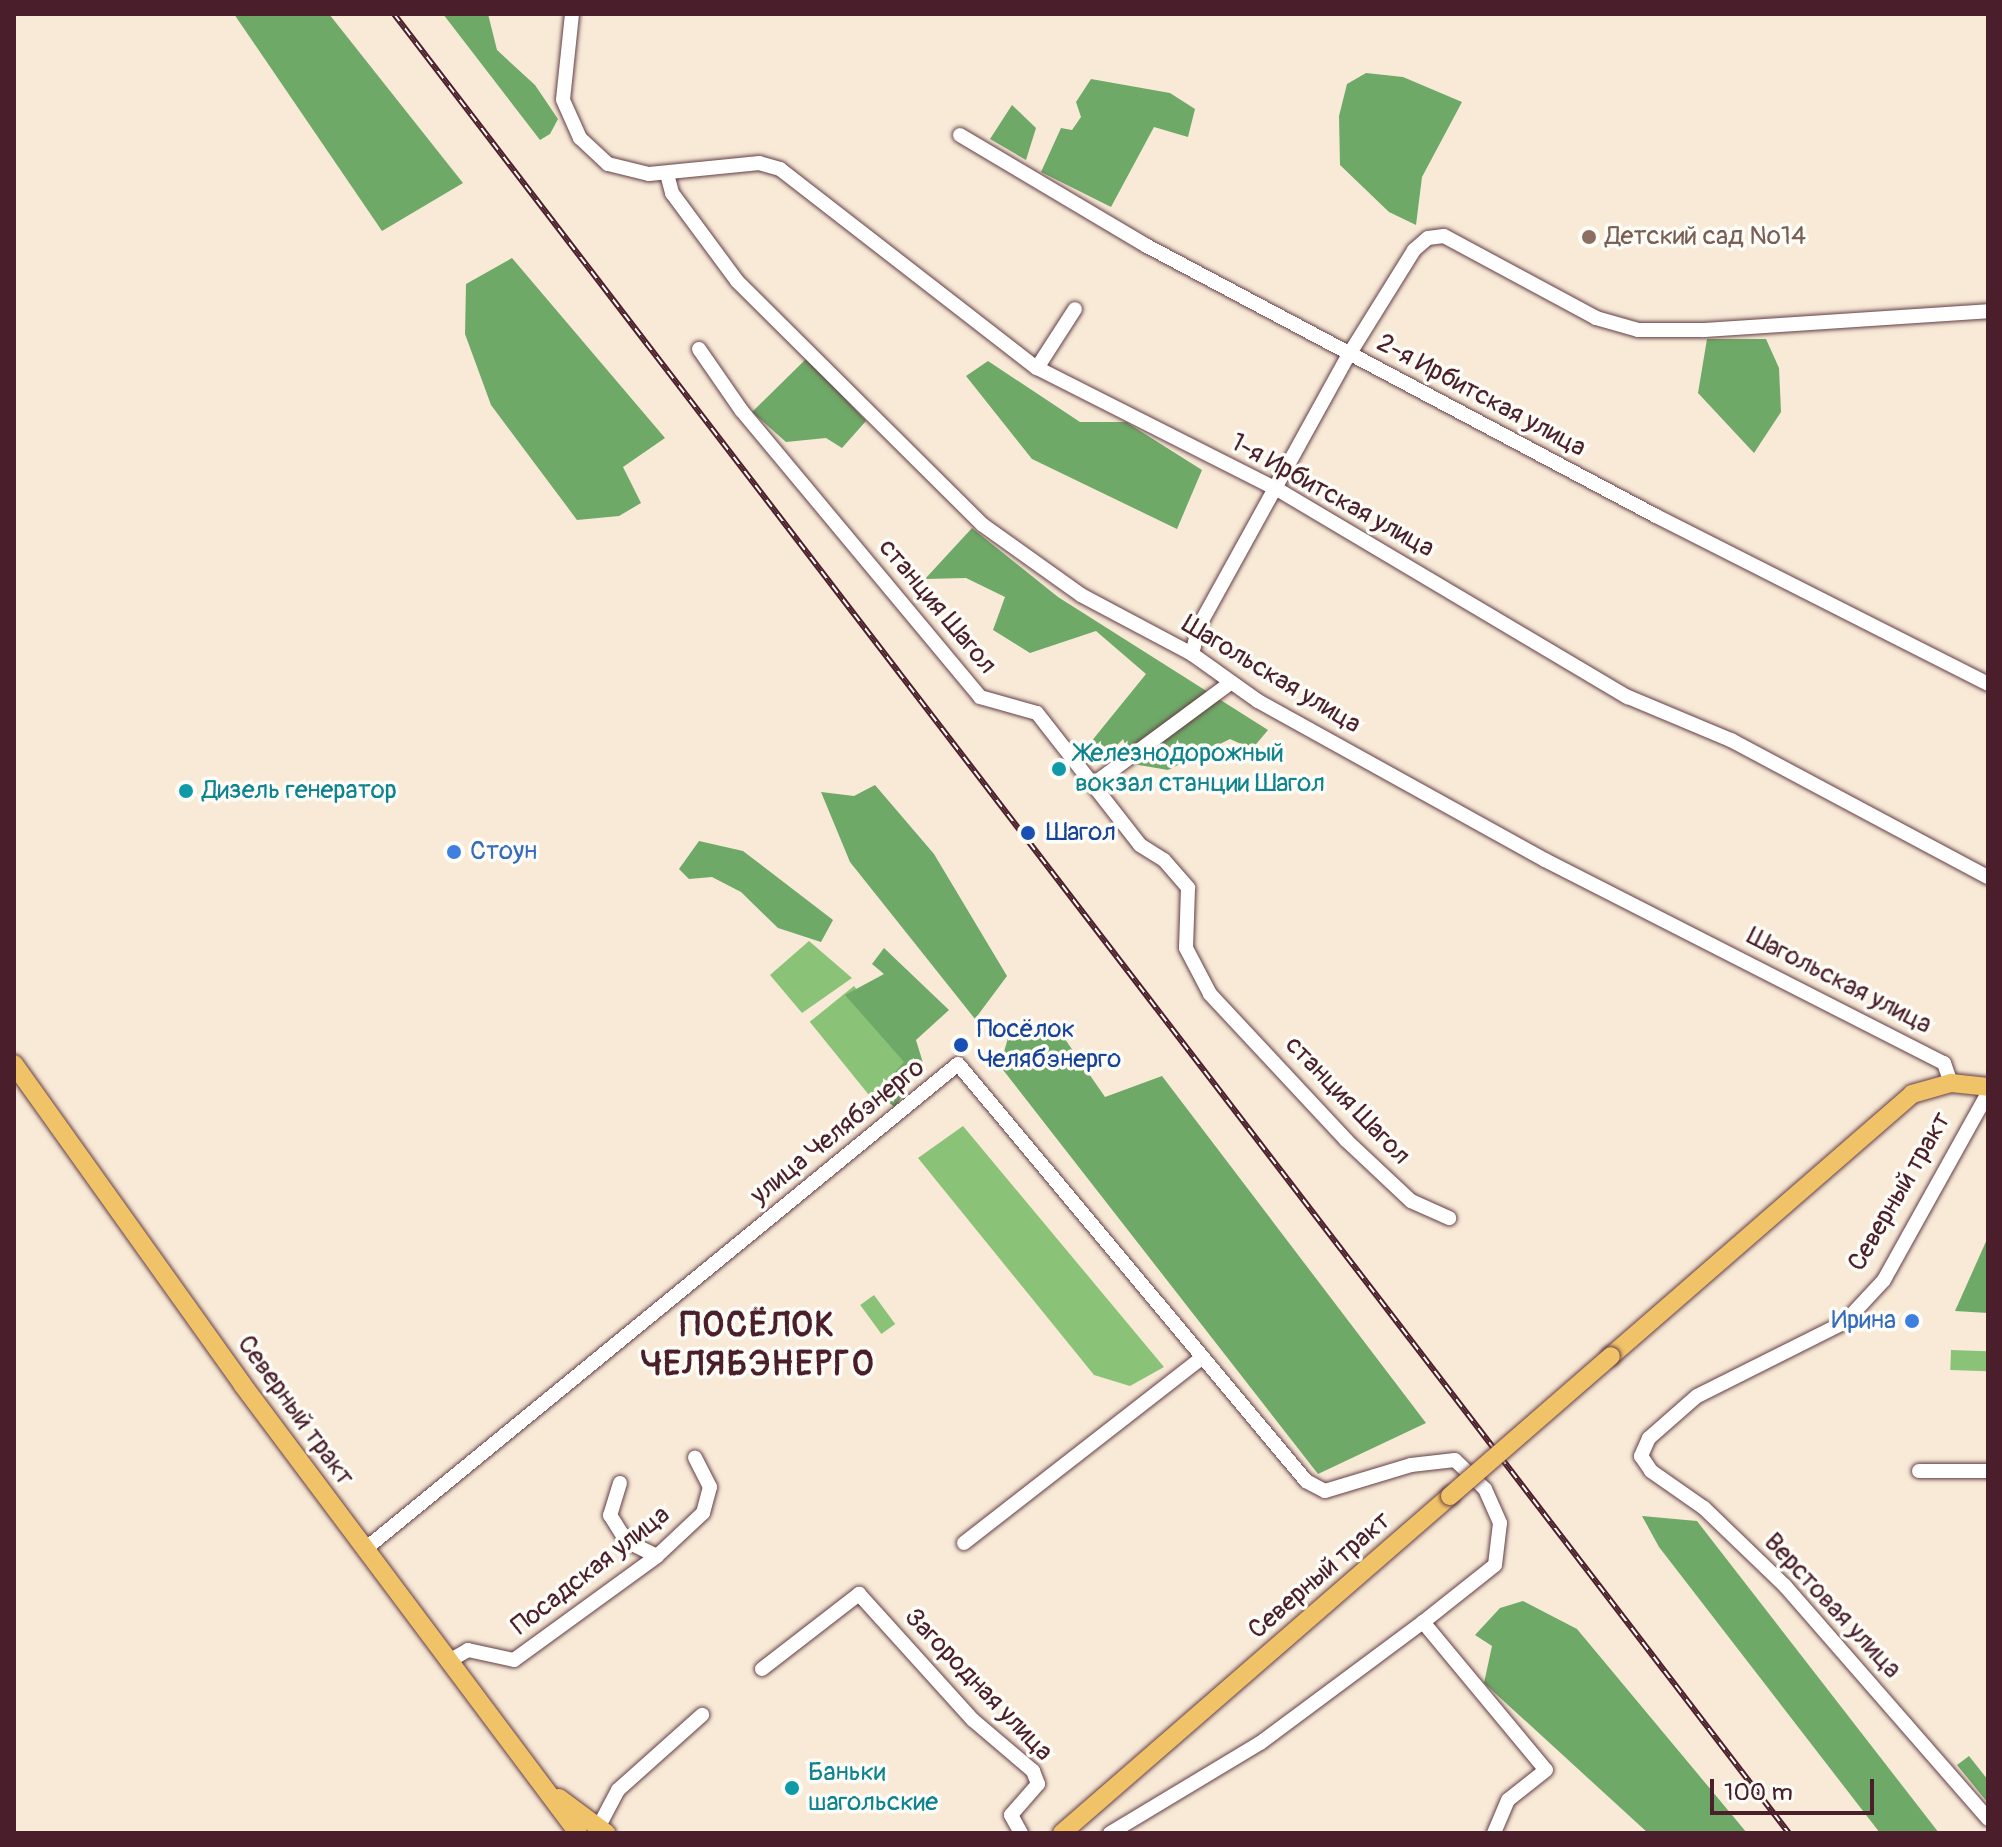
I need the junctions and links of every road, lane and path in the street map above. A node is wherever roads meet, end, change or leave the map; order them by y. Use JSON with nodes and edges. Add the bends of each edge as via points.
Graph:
{"nodes":[{"id":1,"x":572,"y":14,"type":"edge"},
{"id":2,"x":960,"y":135,"type":"dead end"},
{"id":3,"x":667,"y":174,"type":"junction"},
{"id":4,"x":1075,"y":309,"type":"dead end"},
{"id":5,"x":1988,"y":311,"type":"edge"},
{"id":6,"x":699,"y":349,"type":"dead end"},
{"id":7,"x":1350,"y":353,"type":"junction"},
{"id":8,"x":1037,"y":368,"type":"junction"},
{"id":9,"x":1277,"y":489,"type":"junction"},
{"id":10,"x":1192,"y":654,"type":"junction"},
{"id":11,"x":1230,"y":683,"type":"junction"},
{"id":12,"x":1988,"y":684,"type":"edge"},
{"id":13,"x":1095,"y":783,"type":"junction"},
{"id":14,"x":1988,"y":877,"type":"edge"},
{"id":15,"x":14,"y":1064,"type":"edge"},
{"id":16,"x":1951,"y":1083,"type":"junction"},
{"id":17,"x":1988,"y":1090,"type":"edge"},
{"id":18,"x":1449,"y":1218,"type":"dead end"},
{"id":19,"x":1202,"y":1358,"type":"junction"},
{"id":20,"x":1649,"y":1438,"type":"joint"},
{"id":21,"x":695,"y":1458,"type":"dead end"},
{"id":22,"x":1919,"y":1471,"type":"dead end"},
{"id":23,"x":1988,"y":1471,"type":"edge"},
{"id":24,"x":620,"y":1483,"type":"dead end"},
{"id":25,"x":964,"y":1543,"type":"dead end"},
{"id":26,"x":364,"y":1550,"type":"junction"},
{"id":27,"x":657,"y":1556,"type":"junction"},
{"id":28,"x":1423,"y":1622,"type":"junction"},
{"id":29,"x":449,"y":1661,"type":"junction"},
{"id":30,"x":762,"y":1669,"type":"dead end"},
{"id":31,"x":702,"y":1715,"type":"dead end"},
{"id":32,"x":542,"y":1784,"type":"junction"},
{"id":33,"x":1988,"y":1819,"type":"edge"},
{"id":34,"x":602,"y":1830,"type":"edge"},
{"id":35,"x":578,"y":1833,"type":"edge"},
{"id":36,"x":1021,"y":1833,"type":"edge"},
{"id":37,"x":1062,"y":1833,"type":"edge"},
{"id":38,"x":1110,"y":1833,"type":"edge"},
{"id":39,"x":1494,"y":1833,"type":"edge"}],
"edges":[{"from":1,"to":3,"type":"street","name":"1-я Ирбитская улица","via":[[563,100],[580,138],[608,164],[634,173]]},
{"from":2,"to":7,"type":"street","name":"2-я Ирбитская улица","via":[[1147,246]]},
{"from":3,"to":8,"type":"street","name":"1-я Ирбитская улица","via":[[759,163],[780,169]]},
{"from":3,"to":10,"type":"street","name":"Шагольская улица","via":[[672,193],[737,281],[983,525],[1081,595]]},
{"from":4,"to":8,"type":"street"},
{"from":5,"to":7,"type":"street","via":[[1638,330],[1596,318],[1437,235],[1414,250]]},
{"from":6,"to":13,"type":"street","name":"станция Шагол","via":[[742,411],[980,697],[1037,713]]},
{"from":7,"to":9,"type":"street"},
{"from":7,"to":12,"type":"street","name":"2-я Ирбитская улица"},
{"from":8,"to":9,"type":"street","name":"1-я Ирбитская улица"},
{"from":9,"to":10,"type":"street","via":[[1199,626]]},
{"from":9,"to":14,"type":"street","name":"1-я Ирбитская улица","via":[[1628,697],[1731,740]]},
{"from":10,"to":11,"type":"street","name":"Шагольская улица"},
{"from":11,"to":13,"type":"street"},
{"from":11,"to":16,"type":"street","name":"Шагольская улица","via":[[1545,860],[1865,1018],[1944,1063]]},
{"from":13,"to":18,"type":"street","name":"станция Шагол","via":[[1140,845],[1164,860],[1188,888],[1186,948],[1210,994],[1346,1140],[1411,1201]]},
{"from":15,"to":26,"type":"main road","name":"Северный тракт"},
{"from":16,"to":17,"type":"main road"},
{"from":16,"to":37,"type":"main road","name":"Северный тракт","bridge":true,"via":[[1931,1086],[1896,1105]]},
{"from":17,"to":20,"type":"street","name":"Северный тракт","via":[[1884,1280],[1845,1322],[1697,1396]]},
{"from":19,"to":25,"type":"street"},
{"from":19,"to":26,"type":"street","name":"улица Челябэнерго","via":[[958,1064]]},
{"from":19,"to":28,"type":"street","name":"улица Челябэнерго","via":[[1306,1481],[1325,1491],[1437,1459],[1455,1460],[1468,1468],[1497,1513],[1498,1556],[1495,1565]]},
{"from":20,"to":33,"type":"street","name":"Верстовая улица","via":[[1641,1456],[1645,1464],[1704,1508],[1785,1586]]},
{"from":21,"to":27,"type":"street","name":"Посадская улица","via":[[710,1487],[703,1513]]},
{"from":22,"to":23,"type":"street"},
{"from":24,"to":27,"type":"street","via":[[610,1515],[626,1541]]},
{"from":26,"to":29,"type":"main road","name":"Северный тракт"},
{"from":27,"to":29,"type":"street","name":"Посадская улица","via":[[514,1660],[468,1650]]},
{"from":28,"to":38,"type":"street","via":[[1260,1743]]},
{"from":28,"to":39,"type":"street","via":[[1546,1770],[1508,1800]]},
{"from":29,"to":32,"type":"main road","name":"Северный тракт"},
{"from":30,"to":36,"type":"street","name":"Загородная улица","via":[[859,1594],[973,1720],[1033,1771],[1038,1784],[1011,1815]]},
{"from":31,"to":34,"type":"street","via":[[618,1790]]},
{"from":32,"to":34,"type":"main road","name":"Северный тракт"},
{"from":32,"to":35,"type":"main road","name":"Северный тракт"}]}
